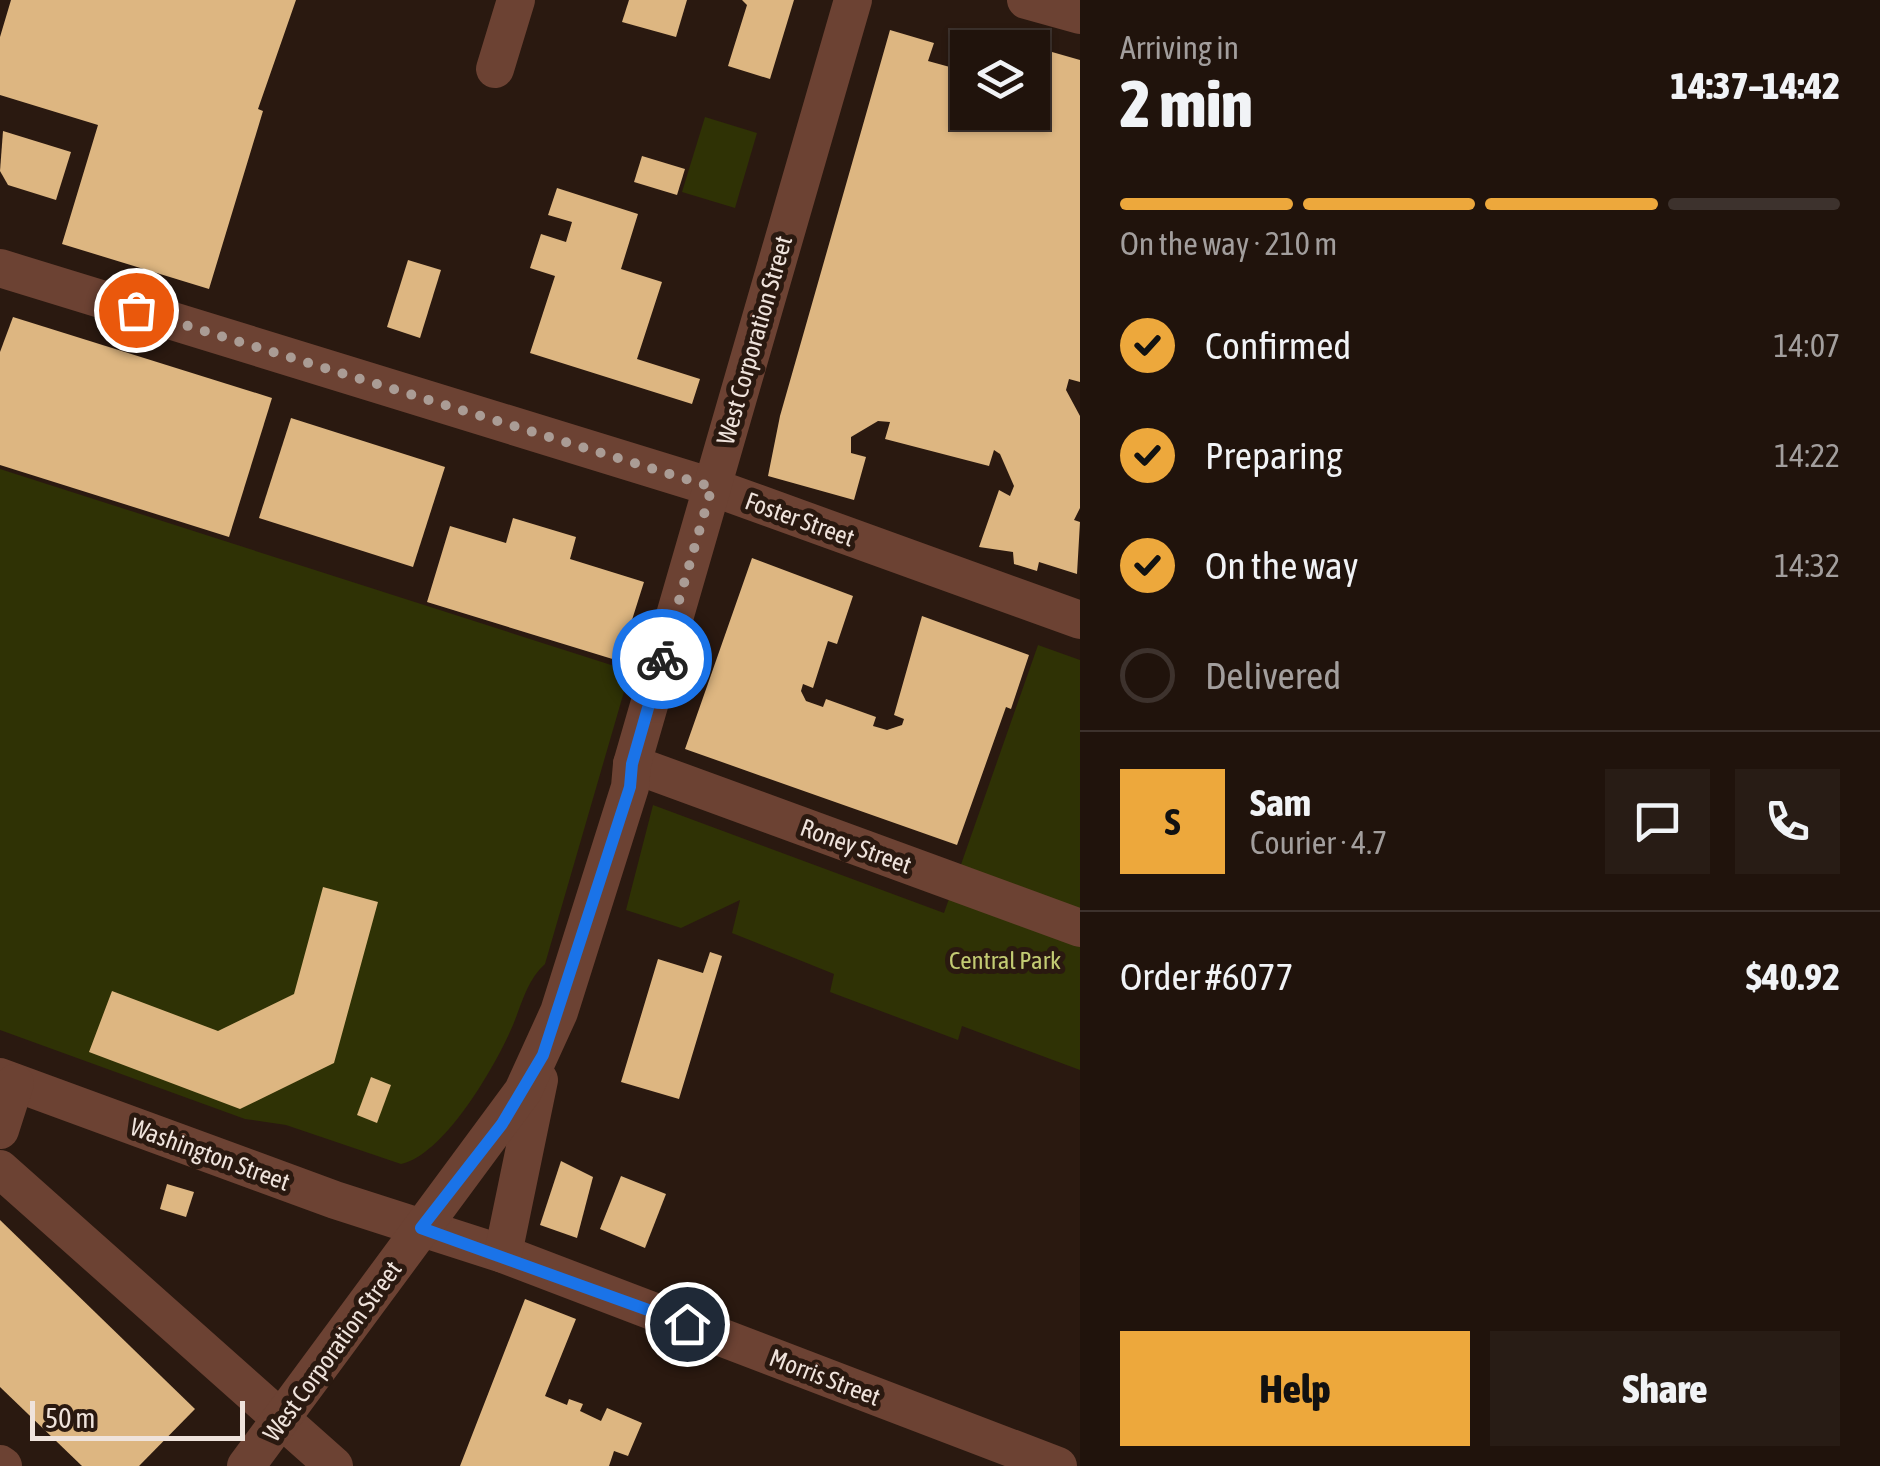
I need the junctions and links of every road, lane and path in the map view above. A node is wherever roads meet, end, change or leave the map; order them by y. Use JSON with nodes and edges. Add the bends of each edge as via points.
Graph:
{"nodes":[{"id":1,"x":516,"y":0,"type":"edge"},
{"id":2,"x":853,"y":0,"type":"edge"},
{"id":3,"x":1026,"y":0,"type":"edge"},
{"id":4,"x":1080,"y":15,"type":"edge"},
{"id":5,"x":495,"y":69,"type":"dead end"},
{"id":6,"x":0,"y":268,"type":"edge"},
{"id":7,"x":712,"y":487,"type":"junction"},
{"id":8,"x":1080,"y":620,"type":"edge"},
{"id":9,"x":632,"y":764,"type":"junction"},
{"id":10,"x":1080,"y":928,"type":"edge"},
{"id":11,"x":543,"y":1055,"type":"junction"},
{"id":12,"x":8,"y":1080,"type":"edge"},
{"id":13,"x":0,"y":1130,"type":"edge"},
{"id":14,"x":0,"y":1169,"type":"edge"},
{"id":15,"x":421,"y":1228,"type":"junction"},
{"id":16,"x":503,"y":1254,"type":"junction"},
{"id":17,"x":284,"y":1417,"type":"junction"},
{"id":18,"x":246,"y":1466,"type":"edge"},
{"id":19,"x":334,"y":1466,"type":"edge"},
{"id":20,"x":1058,"y":1466,"type":"edge"}],
"edges":[{"from":1,"to":5,"type":"street"},
{"from":2,"to":7,"type":"street","name":"West Corporation Street"},
{"from":3,"to":4,"type":"street"},
{"from":6,"to":7,"type":"street","name":"Foster Street"},
{"from":7,"to":8,"type":"street","name":"Foster Street"},
{"from":7,"to":9,"type":"street","name":"West Corporation Street"},
{"from":9,"to":10,"type":"street","name":"Roney Street"},
{"from":9,"to":11,"type":"street","name":"West Corporation Street"},
{"from":11,"to":15,"type":"street","name":"West Corporation Street","via":[[502,1124]]},
{"from":11,"to":16,"type":"street"},
{"from":12,"to":13,"type":"street"},
{"from":12,"to":15,"type":"street","name":"Washington Street"},
{"from":14,"to":17,"type":"street"},
{"from":15,"to":16,"type":"street","name":"Morris Street"},
{"from":15,"to":17,"type":"street","name":"West Corporation Street"},
{"from":16,"to":20,"type":"street","name":"Morris Street"},
{"from":17,"to":18,"type":"street","name":"West Corporation Street"},
{"from":17,"to":19,"type":"street"}]}
